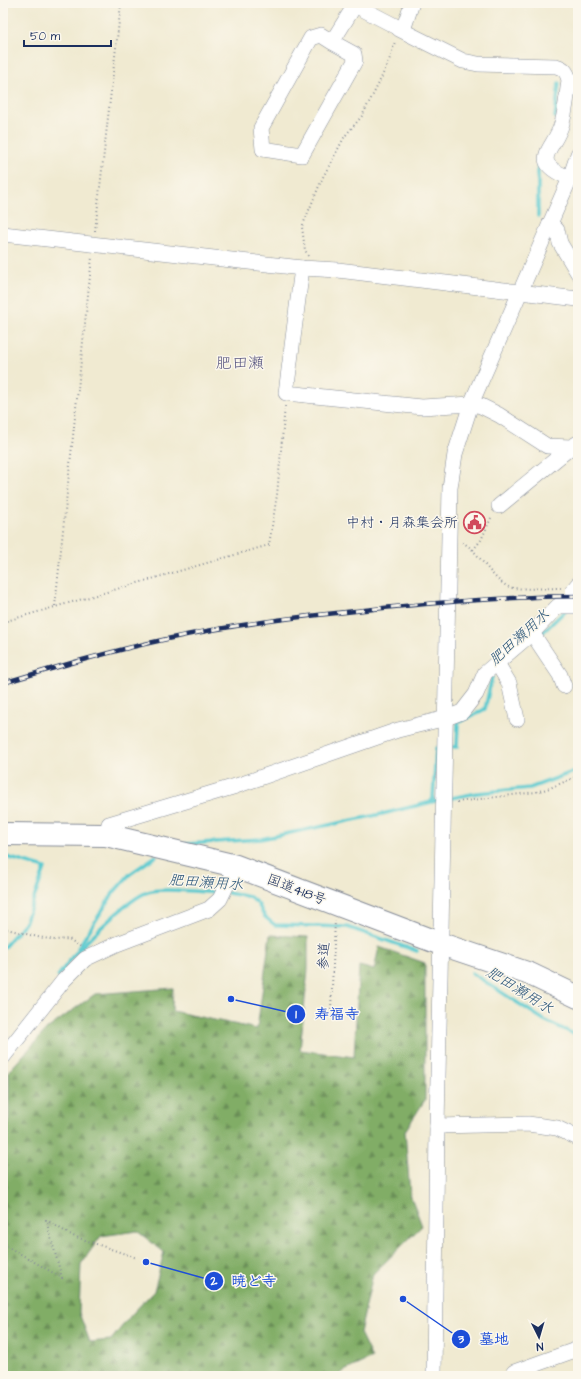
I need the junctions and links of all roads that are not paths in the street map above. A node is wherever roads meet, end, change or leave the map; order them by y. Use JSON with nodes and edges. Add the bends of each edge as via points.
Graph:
{"nodes":[{"id":1,"x":412,"y":3,"type":"edge"},
{"id":2,"x":353,"y":4,"type":"edge"},
{"id":3,"x":401,"y":30,"type":"junction"},
{"id":4,"x":332,"y":42,"type":"junction"},
{"id":5,"x":578,"y":154,"type":"edge"},
{"id":6,"x":570,"y":178,"type":"junction"},
{"id":7,"x":550,"y":223,"type":"junction"},
{"id":8,"x":3,"y":234,"type":"edge"},
{"id":9,"x":302,"y":268,"type":"junction"},
{"id":10,"x":578,"y":273,"type":"edge"},
{"id":11,"x":521,"y":292,"type":"junction"},
{"id":12,"x":578,"y":299,"type":"edge"},
{"id":13,"x":471,"y":404,"type":"junction"},
{"id":14,"x":574,"y":445,"type":"edge"},
{"id":15,"x":499,"y":506,"type":"road end"},
{"id":16,"x":578,"y":606,"type":"edge"},
{"id":17,"x":532,"y":633,"type":"junction"},
{"id":18,"x":497,"y":663,"type":"junction"},
{"id":19,"x":564,"y":686,"type":"dead end"},
{"id":20,"x":446,"y":718,"type":"junction"},
{"id":21,"x":517,"y":719,"type":"dead end"},
{"id":22,"x":3,"y":834,"type":"edge"},
{"id":23,"x":106,"y":835,"type":"junction"},
{"id":24,"x":236,"y":866,"type":"junction"},
{"id":25,"x":441,"y":944,"type":"junction"},
{"id":26,"x":578,"y":997,"type":"edge"},
{"id":27,"x":3,"y":1057,"type":"edge"},
{"id":28,"x":437,"y":1126,"type":"junction"},
{"id":29,"x":578,"y":1138,"type":"edge"},
{"id":30,"x":578,"y":1350,"type":"edge"},
{"id":31,"x":434,"y":1376,"type":"edge"},
{"id":32,"x":511,"y":1376,"type":"edge"}],
"edges":[{"from":1,"to":3,"type":"street"},
{"from":2,"to":3,"type":"street"},
{"from":2,"to":4,"type":"street"},
{"from":3,"to":6,"type":"street","via":[[463,60],[478,64],[563,68],[569,80],[562,124],[547,150],[546,160],[550,168]]},
{"from":4,"to":4,"type":"street","via":[[354,54],[355,61],[302,155],[263,149],[261,128],[311,38],[321,35]]},
{"from":5,"to":6,"type":"street"},
{"from":6,"to":7,"type":"street"},
{"from":7,"to":10,"type":"street"},
{"from":7,"to":11,"type":"street"},
{"from":8,"to":9,"type":"street"},
{"from":9,"to":11,"type":"street"},
{"from":9,"to":13,"type":"street","via":[[286,393],[422,407]]},
{"from":11,"to":12,"type":"street"},
{"from":11,"to":13,"type":"street"},
{"from":13,"to":14,"type":"street","via":[[499,415],[547,446]]},
{"from":13,"to":20,"type":"street","via":[[455,454],[450,488]]},
{"from":14,"to":15,"type":"street"},
{"from":16,"to":17,"type":"street","via":[[558,606]]},
{"from":17,"to":18,"type":"street"},
{"from":17,"to":19,"type":"street","via":[[560,675]]},
{"from":18,"to":20,"type":"street","via":[[485,673],[476,694],[462,712]]},
{"from":18,"to":21,"type":"street","via":[[509,683]]},
{"from":20,"to":23,"type":"street","via":[[398,730],[236,786],[109,824]]},
{"from":20,"to":25,"type":"street"},
{"from":22,"to":23,"type":"highway","name":"国道418号"},
{"from":23,"to":24,"type":"highway","name":"国道418号"},
{"from":24,"to":25,"type":"highway","name":"国道418号"},
{"from":24,"to":27,"type":"street","via":[[220,899],[209,909],[85,959],[64,980]]},
{"from":25,"to":26,"type":"highway","name":"国道418号","via":[[530,974]]},
{"from":25,"to":28,"type":"street"},
{"from":28,"to":29,"type":"street","via":[[528,1124],[557,1128]]},
{"from":28,"to":31,"type":"street"},
{"from":30,"to":32,"type":"street","via":[[514,1372]]}]}
